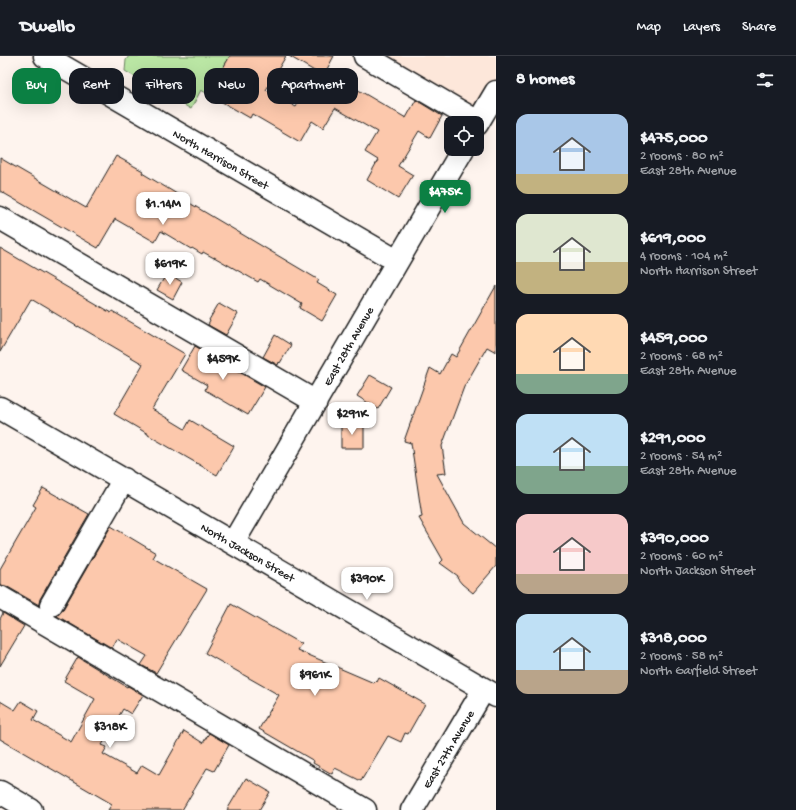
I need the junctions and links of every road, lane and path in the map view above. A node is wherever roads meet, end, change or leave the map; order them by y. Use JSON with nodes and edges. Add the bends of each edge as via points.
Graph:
{"nodes":[{"id":1,"x":45,"y":56,"type":"edge"},
{"id":2,"x":365,"y":56,"type":"edge"},
{"id":3,"x":496,"y":92,"type":"edge"},
{"id":4,"x":466,"y":116,"type":"edge"},
{"id":5,"x":482,"y":116,"type":"edge"},
{"id":6,"x":459,"y":156,"type":"edge"},
{"id":7,"x":0,"y":218,"type":"edge"},
{"id":8,"x":397,"y":261,"type":"junction"},
{"id":9,"x":316,"y":402,"type":"junction"},
{"id":10,"x":0,"y":408,"type":"edge"},
{"id":11,"x":124,"y":479,"type":"junction"},
{"id":12,"x":233,"y":543,"type":"junction"},
{"id":13,"x":0,"y":597,"type":"edge"},
{"id":14,"x":50,"y":605,"type":"dead end"},
{"id":15,"x":490,"y":692,"type":"edge"},
{"id":16,"x":0,"y":792,"type":"edge"},
{"id":17,"x":31,"y":810,"type":"edge"},
{"id":18,"x":365,"y":810,"type":"edge"},
{"id":19,"x":412,"y":810,"type":"edge"}],
"edges":[{"from":1,"to":8,"type":"street","name":"North Harrison Street"},
{"from":2,"to":4,"type":"street"},
{"from":3,"to":5,"type":"street"},
{"from":6,"to":8,"type":"street","name":"East 28th Avenue"},
{"from":7,"to":9,"type":"street"},
{"from":8,"to":9,"type":"street","name":"East 28th Avenue"},
{"from":9,"to":12,"type":"street","name":"East 28th Avenue"},
{"from":10,"to":11,"type":"street","name":"North Jackson Street"},
{"from":11,"to":12,"type":"street","name":"North Jackson Street"},
{"from":11,"to":14,"type":"street"},
{"from":12,"to":15,"type":"street","name":"North Jackson Street"},
{"from":13,"to":18,"type":"street"},
{"from":15,"to":19,"type":"street","name":"East 27th Avenue"},
{"from":16,"to":17,"type":"street"}]}
